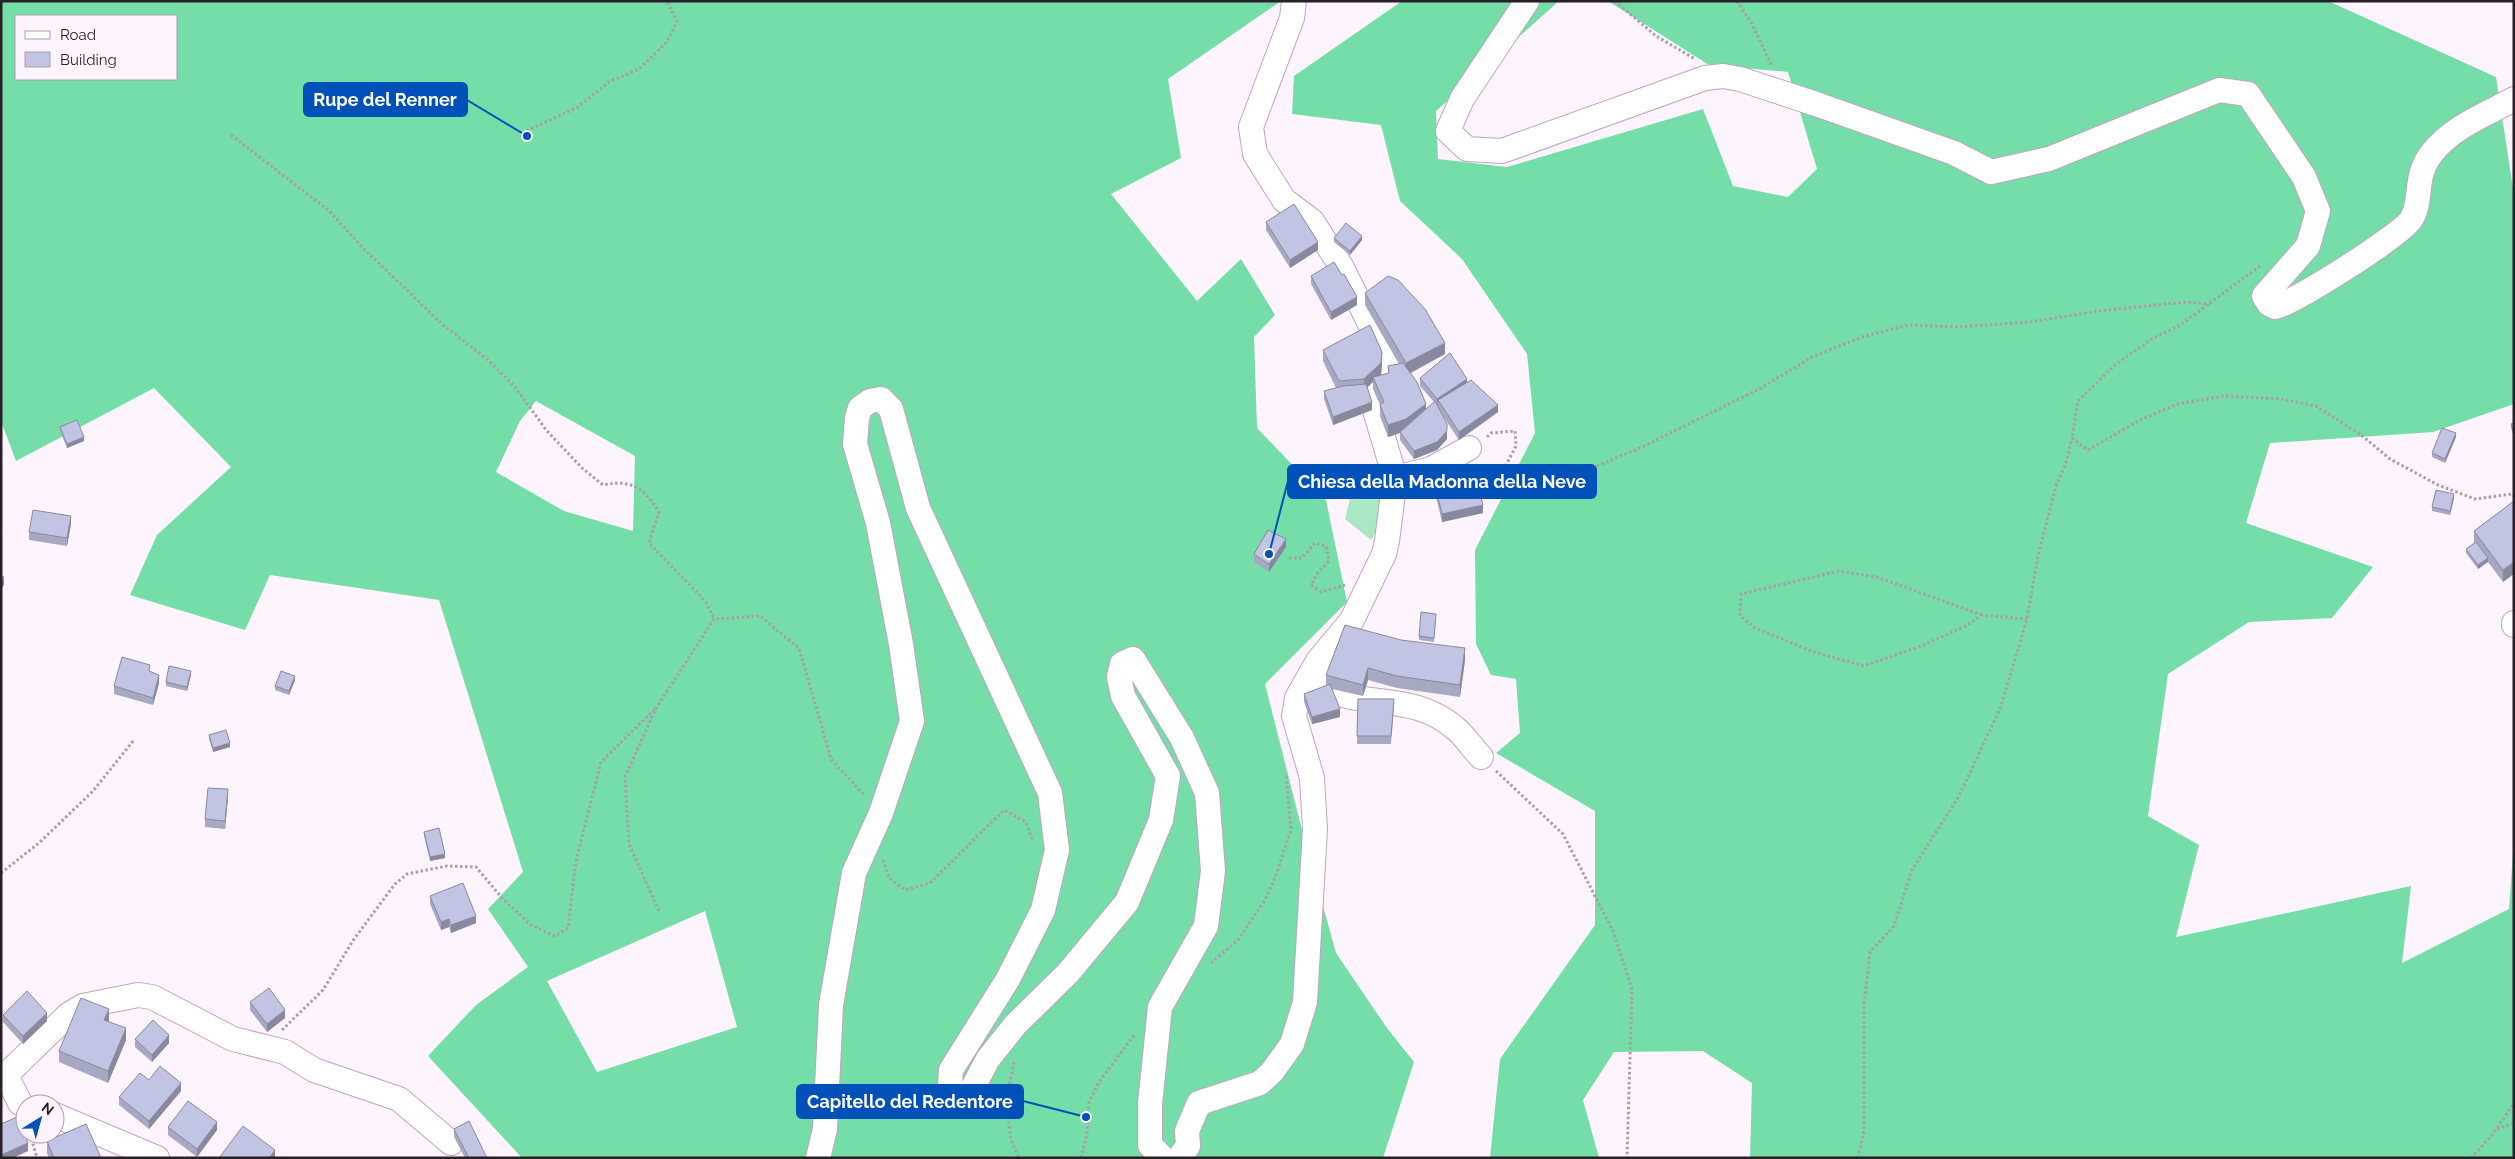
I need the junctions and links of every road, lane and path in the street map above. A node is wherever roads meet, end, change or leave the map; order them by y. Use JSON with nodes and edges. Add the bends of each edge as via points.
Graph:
{"nodes":[{"id":1,"x":667,"y":1,"type":"edge"},
{"id":2,"x":1294,"y":1,"type":"edge"},
{"id":3,"x":1527,"y":1,"type":"edge"},
{"id":4,"x":1615,"y":1,"type":"edge"},
{"id":5,"x":1737,"y":1,"type":"edge"},
{"id":6,"x":1723,"y":76,"type":"junction"},
{"id":7,"x":1782,"y":93,"type":"junction"},
{"id":8,"x":2514,"y":99,"type":"edge"},
{"id":9,"x":522,"y":133,"type":"dead end"},
{"id":10,"x":231,"y":135,"type":"dead end"},
{"id":11,"x":2072,"y":438,"type":"junction"},
{"id":12,"x":1469,"y":448,"type":"joint"},
{"id":13,"x":1395,"y":478,"type":"junction"},
{"id":14,"x":2514,"y":496,"type":"edge"},
{"id":15,"x":1289,"y":558,"type":"dead end"},
{"id":16,"x":1351,"y":582,"type":"dead end"},
{"id":17,"x":1982,"y":615,"type":"junction"},
{"id":18,"x":714,"y":619,"type":"junction"},
{"id":19,"x":2028,"y":620,"type":"junction"},
{"id":20,"x":1318,"y":661,"type":"junction"},
{"id":21,"x":656,"y":708,"type":"junction"},
{"id":22,"x":134,"y":740,"type":"dead end"},
{"id":23,"x":1480,"y":757,"type":"joint"},
{"id":24,"x":1285,"y":763,"type":"dead end"},
{"id":25,"x":881,"y":813,"type":"junction"},
{"id":26,"x":1035,"y":845,"type":"dead end"},
{"id":27,"x":880,"y":851,"type":"dead end"},
{"id":28,"x":1,"y":873,"type":"edge"},
{"id":29,"x":659,"y":911,"type":"dead end"},
{"id":30,"x":1210,"y":964,"type":"dead end"},
{"id":31,"x":1160,"y":1007,"type":"junction"},
{"id":32,"x":264,"y":1048,"type":"junction"},
{"id":33,"x":1014,"y":1061,"type":"dead end"},
{"id":34,"x":15,"y":1102,"type":"edge"},
{"id":35,"x":2514,"y":1102,"type":"edge"},
{"id":36,"x":65,"y":1119,"type":"edge"},
{"id":37,"x":2514,"y":1123,"type":"edge"},
{"id":38,"x":2496,"y":1129,"type":"junction"},
{"id":39,"x":451,"y":1143,"type":"dead end"},
{"id":40,"x":33,"y":1144,"type":"edge"},
{"id":41,"x":37,"y":1158,"type":"edge"},
{"id":42,"x":157,"y":1158,"type":"edge"},
{"id":43,"x":818,"y":1158,"type":"edge"},
{"id":44,"x":1019,"y":1158,"type":"edge"},
{"id":45,"x":1081,"y":1158,"type":"edge"},
{"id":46,"x":1163,"y":1158,"type":"edge"},
{"id":47,"x":1179,"y":1158,"type":"edge"},
{"id":48,"x":1627,"y":1158,"type":"edge"},
{"id":49,"x":1858,"y":1158,"type":"edge"},
{"id":50,"x":2471,"y":1158,"type":"edge"}],
"edges":[{"from":1,"to":9,"type":"path","via":[[677,22],[666,43],[639,69],[609,82],[578,107]]},
{"from":2,"to":13,"type":"street","via":[[1292,18],[1251,126],[1255,154],[1284,200],[1312,221],[1342,266],[1391,366],[1392,371],[1369,390]]},
{"from":3,"to":6,"type":"street","via":[[1462,99],[1448,131],[1467,150],[1502,151],[1705,78]]},
{"from":4,"to":6,"type":"path","via":[[1656,36]]},
{"from":5,"to":7,"type":"path","via":[[1769,57]]},
{"from":6,"to":7,"type":"street"},
{"from":7,"to":8,"type":"street","via":[[1954,153],[1991,172],[2049,159],[2219,90],[2248,94],[2304,177],[2318,211],[2308,246],[2264,296],[2275,307],[2336,274],[2397,234],[2414,216],[2420,174],[2430,155],[2448,136]]},
{"from":10,"to":18,"type":"path","via":[[328,210],[442,324],[487,359],[515,386],[547,431],[582,468],[603,485],[616,482],[636,486],[650,497],[659,512],[649,543],[706,602]]},
{"from":11,"to":12,"type":"path","via":[[2078,401],[2084,394],[2116,364],[2210,304],[2185,302],[2030,322],[1957,327],[1908,325],[1862,337],[1812,357],[1762,388],[1642,447],[1533,489],[1510,487],[1505,467],[1516,446],[1515,431],[1491,433],[1480,444]]},
{"from":11,"to":14,"type":"path","via":[[2088,450],[2142,419],[2178,404],[2224,396],[2281,399],[2316,406],[2360,434],[2390,459],[2438,485],[2475,498]]},
{"from":11,"to":19,"type":"path","via":[[2038,556]]},
{"from":12,"to":13,"type":"street","via":[[1431,469]]},
{"from":13,"to":20,"type":"street","via":[[1384,554],[1352,620]]},
{"from":15,"to":16,"type":"path","via":[[1302,558],[1315,543],[1326,546],[1329,561],[1311,585],[1321,592]]},
{"from":17,"to":17,"type":"path","via":[[1877,577],[1839,571],[1741,594],[1740,616],[1755,628],[1814,652],[1864,666],[1921,646],[1966,626]]},
{"from":17,"to":19,"type":"path"},
{"from":18,"to":21,"type":"path"},
{"from":18,"to":25,"type":"path","via":[[760,616],[799,648],[831,759]]},
{"from":19,"to":49,"type":"path","via":[[2000,709],[1959,796],[1912,870],[1894,926],[1870,952],[1864,1005],[1864,1131]]},
{"from":20,"to":23,"type":"street","via":[[1323,689],[1356,698],[1417,706],[1457,729]]},
{"from":20,"to":47,"type":"street","via":[[1297,698],[1294,716],[1312,778],[1315,829],[1305,1002],[1292,1044],[1272,1072],[1260,1083],[1199,1104],[1187,1131],[1188,1146]]},
{"from":21,"to":29,"type":"path","via":[[625,777],[629,844]]},
{"from":21,"to":32,"type":"path","via":[[601,762],[576,861],[568,928],[555,936],[531,925],[476,867],[447,866],[407,874],[395,884],[354,939],[323,990]]},
{"from":22,"to":28,"type":"path","via":[[93,791],[39,843]]},
{"from":23,"to":48,"type":"path","via":[[1563,834],[1613,931],[1632,989]]},
{"from":24,"to":30,"type":"path","via":[[1291,830],[1275,878],[1266,900],[1238,940]]},
{"from":25,"to":31,"type":"street","via":[[912,721],[878,523],[856,444],[860,408],[881,399],[891,409],[918,508],[1050,793],[1057,850],[1043,910],[1008,979],[951,1070],[950,1084],[960,1096],[968,1097],[988,1059],[1016,1024],[1068,973],[1127,902],[1162,820],[1168,776],[1123,696],[1119,677],[1122,664],[1133,659],[1182,738],[1207,793],[1213,870],[1206,926]]},
{"from":25,"to":43,"type":"street","via":[[854,873],[831,1005],[825,1129]]},
{"from":26,"to":27,"type":"path","via":[[1026,822],[1004,810],[930,883],[905,890],[889,878]]},
{"from":31,"to":45,"type":"path","via":[[1139,1028],[1088,1102],[1087,1134]]},
{"from":31,"to":46,"type":"street","via":[[1150,1104],[1150,1145]]},
{"from":32,"to":34,"type":"street","via":[[233,1039],[152,997],[138,995],[83,1006],[68,1015],[6,1075]]},
{"from":32,"to":39,"type":"street","via":[[285,1052],[314,1070],[399,1099]]},
{"from":33,"to":44,"type":"path","via":[[1006,1102],[1011,1138]]},
{"from":35,"to":38,"type":"path"},
{"from":36,"to":42,"type":"street"},
{"from":37,"to":38,"type":"path"},
{"from":38,"to":50,"type":"path"},
{"from":40,"to":41,"type":"path"}]}
